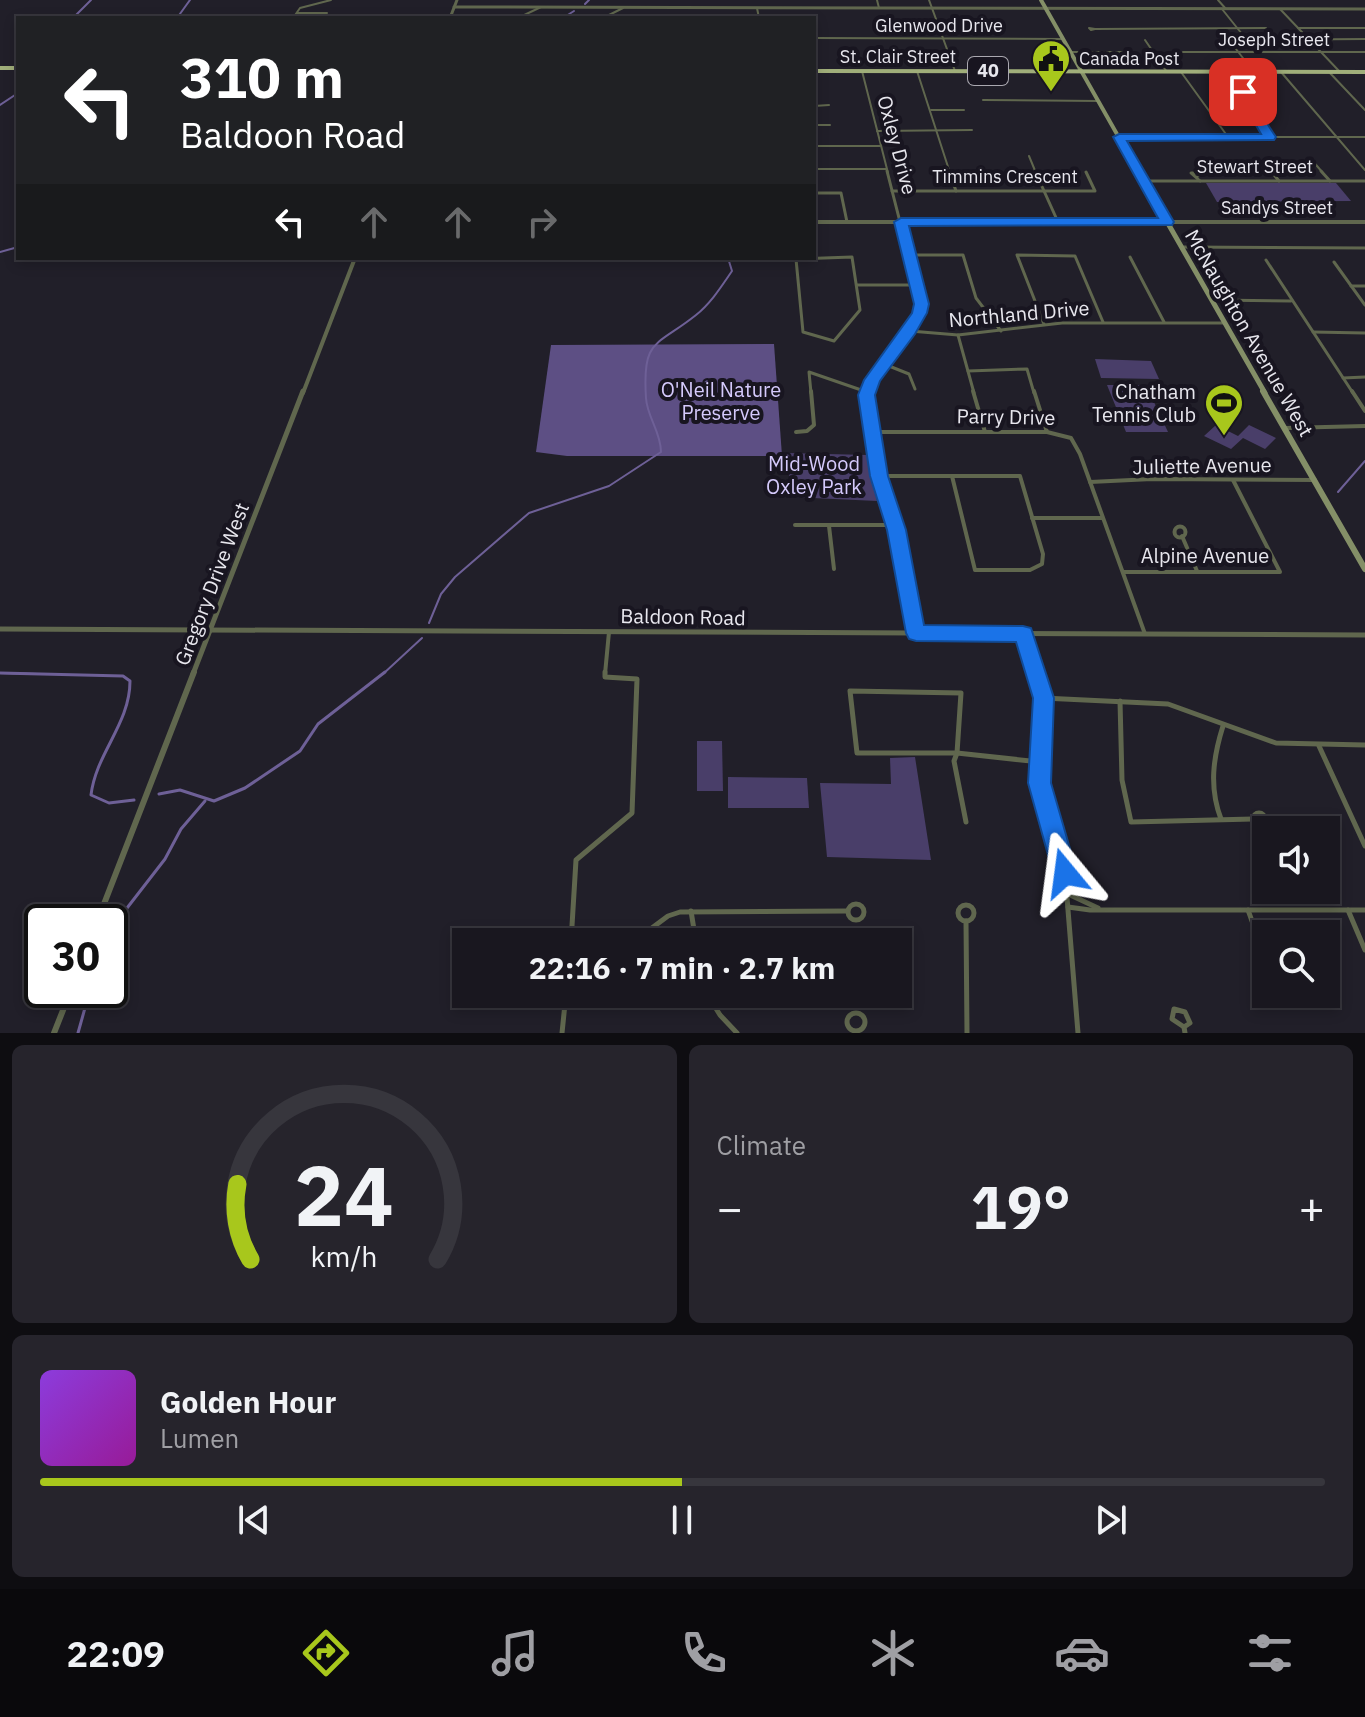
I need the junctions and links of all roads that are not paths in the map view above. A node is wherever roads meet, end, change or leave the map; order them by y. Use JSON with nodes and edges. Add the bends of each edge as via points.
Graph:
{"nodes":[{"id":1,"x":331,"y":0,"type":"edge"},
{"id":2,"x":457,"y":0,"type":"edge"},
{"id":3,"x":516,"y":0,"type":"edge"},
{"id":4,"x":567,"y":0,"type":"edge"},
{"id":5,"x":662,"y":0,"type":"edge"},
{"id":6,"x":715,"y":0,"type":"edge"},
{"id":7,"x":877,"y":0,"type":"edge"},
{"id":8,"x":929,"y":0,"type":"edge"},
{"id":9,"x":1041,"y":0,"type":"edge"},
{"id":10,"x":1218,"y":0,"type":"edge"},
{"id":11,"x":454,"y":7,"type":"junction"},
{"id":12,"x":514,"y":7,"type":"junction"},
{"id":13,"x":541,"y":7,"type":"junction"},
{"id":14,"x":565,"y":7,"type":"junction"},
{"id":15,"x":623,"y":8,"type":"junction"},
{"id":16,"x":661,"y":8,"type":"junction"},
{"id":17,"x":716,"y":8,"type":"junction"},
{"id":18,"x":757,"y":8,"type":"junction"},
{"id":19,"x":879,"y":8,"type":"junction"},
{"id":20,"x":931,"y":8,"type":"junction"},
{"id":21,"x":1046,"y":8,"type":"junction"},
{"id":22,"x":1224,"y":9,"type":"junction"},
{"id":23,"x":1280,"y":9,"type":"junction"},
{"id":24,"x":1365,"y":9,"type":"edge"},
{"id":25,"x":297,"y":13,"type":"junction"},
{"id":26,"x":327,"y":13,"type":"dead end"},
{"id":27,"x":295,"y":16,"type":"edge"},
{"id":28,"x":451,"y":16,"type":"edge"},
{"id":29,"x":522,"y":16,"type":"edge"},
{"id":30,"x":607,"y":16,"type":"edge"},
{"id":31,"x":759,"y":16,"type":"edge"},
{"id":32,"x":1237,"y":28,"type":"junction"},
{"id":33,"x":1266,"y":28,"type":"dead end"},
{"id":34,"x":1298,"y":28,"type":"junction"},
{"id":35,"x":1365,"y":28,"type":"edge"},
{"id":36,"x":1095,"y":29,"type":"dead end"},
{"id":37,"x":816,"y":38,"type":"edge"},
{"id":38,"x":943,"y":38,"type":"junction"},
{"id":39,"x":1064,"y":39,"type":"junction"},
{"id":40,"x":1246,"y":39,"type":"junction"},
{"id":41,"x":1365,"y":39,"type":"edge"},
{"id":42,"x":1145,"y":40,"type":"dead end"},
{"id":43,"x":1310,"y":40,"type":"junction"},
{"id":44,"x":1071,"y":52,"type":"junction"},
{"id":45,"x":1122,"y":52,"type":"dead end"},
{"id":46,"x":1183,"y":52,"type":"dead end"},
{"id":47,"x":1237,"y":52,"type":"junction"},
{"id":48,"x":1321,"y":52,"type":"junction"},
{"id":49,"x":1365,"y":52,"type":"edge"},
{"id":50,"x":816,"y":71,"type":"edge"},
{"id":51,"x":862,"y":71,"type":"junction"},
{"id":52,"x":917,"y":71,"type":"junction"},
{"id":53,"x":955,"y":71,"type":"junction"},
{"id":54,"x":1253,"y":71,"type":"junction"},
{"id":55,"x":1060,"y":72,"type":"junction"},
{"id":56,"x":1083,"y":72,"type":"junction"},
{"id":57,"x":1167,"y":72,"type":"junction"},
{"id":58,"x":1181,"y":72,"type":"junction"},
{"id":59,"x":1281,"y":72,"type":"junction"},
{"id":60,"x":1329,"y":72,"type":"junction"},
{"id":61,"x":1340,"y":72,"type":"junction"},
{"id":62,"x":1365,"y":72,"type":"edge"},
{"id":63,"x":1087,"y":79,"type":"junction"},
{"id":64,"x":1242,"y":93,"type":"dead end"},
{"id":65,"x":983,"y":100,"type":"dead end"},
{"id":66,"x":1099,"y":101,"type":"junction"},
{"id":67,"x":829,"y":105,"type":"dead end"},
{"id":68,"x":816,"y":106,"type":"edge"},
{"id":69,"x":930,"y":110,"type":"junction"},
{"id":70,"x":964,"y":110,"type":"dead end"},
{"id":71,"x":1365,"y":110,"type":"edge"},
{"id":72,"x":816,"y":125,"type":"edge"},
{"id":73,"x":830,"y":125,"type":"dead end"},
{"id":74,"x":972,"y":130,"type":"dead end"},
{"id":75,"x":877,"y":131,"type":"junction"},
{"id":76,"x":936,"y":131,"type":"junction"},
{"id":77,"x":1119,"y":137,"type":"junction"},
{"id":78,"x":1228,"y":137,"type":"junction"},
{"id":79,"x":1270,"y":137,"type":"junction"},
{"id":80,"x":1337,"y":137,"type":"junction"},
{"id":81,"x":1365,"y":137,"type":"edge"},
{"id":82,"x":816,"y":146,"type":"edge"},
{"id":83,"x":880,"y":146,"type":"junction"},
{"id":84,"x":1029,"y":156,"type":"dead end"},
{"id":85,"x":1311,"y":159,"type":"dead end"},
{"id":86,"x":1265,"y":162,"type":"dead end"},
{"id":87,"x":816,"y":169,"type":"edge"},
{"id":88,"x":886,"y":169,"type":"junction"},
{"id":89,"x":1365,"y":170,"type":"edge"},
{"id":90,"x":1086,"y":172,"type":"dead end"},
{"id":91,"x":1198,"y":176,"type":"dead end"},
{"id":92,"x":1144,"y":181,"type":"junction"},
{"id":93,"x":1200,"y":181,"type":"junction"},
{"id":94,"x":1279,"y":181,"type":"junction"},
{"id":95,"x":1330,"y":181,"type":"junction"},
{"id":96,"x":1365,"y":181,"type":"edge"},
{"id":97,"x":892,"y":191,"type":"junction"},
{"id":98,"x":956,"y":191,"type":"junction"},
{"id":99,"x":1045,"y":191,"type":"junction"},
{"id":100,"x":816,"y":193,"type":"edge"},
{"id":101,"x":816,"y":222,"type":"edge"},
{"id":102,"x":847,"y":222,"type":"junction"},
{"id":103,"x":901,"y":222,"type":"junction"},
{"id":104,"x":1058,"y":222,"type":"junction"},
{"id":105,"x":1167,"y":222,"type":"junction"},
{"id":106,"x":1365,"y":222,"type":"edge"},
{"id":107,"x":1181,"y":247,"type":"junction"},
{"id":108,"x":1365,"y":248,"type":"edge"},
{"id":109,"x":907,"y":255,"type":"junction"},
{"id":110,"x":1130,"y":257,"type":"dead end"},
{"id":111,"x":816,"y":258,"type":"edge"},
{"id":112,"x":354,"y":260,"type":"edge"},
{"id":113,"x":796,"y":260,"type":"edge"},
{"id":114,"x":1266,"y":260,"type":"dead end"},
{"id":115,"x":1334,"y":262,"type":"dead end"},
{"id":116,"x":857,"y":285,"type":"junction"},
{"id":117,"x":915,"y":285,"type":"junction"},
{"id":118,"x":1351,"y":286,"type":"junction"},
{"id":119,"x":1365,"y":286,"type":"edge"},
{"id":120,"x":1214,"y":300,"type":"junction"},
{"id":121,"x":1291,"y":301,"type":"junction"},
{"id":122,"x":1365,"y":305,"type":"edge"},
{"id":123,"x":1103,"y":322,"type":"junction"},
{"id":124,"x":1164,"y":322,"type":"junction"},
{"id":125,"x":1226,"y":323,"type":"junction"},
{"id":126,"x":1044,"y":324,"type":"junction"},
{"id":127,"x":910,"y":331,"type":"junction"},
{"id":128,"x":1001,"y":331,"type":"junction"},
{"id":129,"x":1313,"y":332,"type":"junction"},
{"id":130,"x":1365,"y":333,"type":"edge"},
{"id":131,"x":958,"y":335,"type":"junction"},
{"id":132,"x":884,"y":364,"type":"junction"},
{"id":133,"x":968,"y":371,"type":"junction"},
{"id":134,"x":1365,"y":377,"type":"edge"},
{"id":135,"x":1343,"y":378,"type":"junction"},
{"id":136,"x":915,"y":389,"type":"dead end"},
{"id":137,"x":867,"y":392,"type":"junction"},
{"id":138,"x":1365,"y":411,"type":"edge"},
{"id":139,"x":1365,"y":426,"type":"edge"},
{"id":140,"x":1286,"y":428,"type":"junction"},
{"id":141,"x":796,"y":432,"type":"dead end"},
{"id":142,"x":873,"y":432,"type":"junction"},
{"id":143,"x":985,"y":432,"type":"junction"},
{"id":144,"x":1047,"y":432,"type":"junction"},
{"id":145,"x":879,"y":476,"type":"junction"},
{"id":146,"x":952,"y":476,"type":"junction"},
{"id":147,"x":1233,"y":480,"type":"junction"},
{"id":148,"x":1315,"y":480,"type":"junction"},
{"id":149,"x":1090,"y":482,"type":"junction"},
{"id":150,"x":1032,"y":518,"type":"junction"},
{"id":151,"x":1103,"y":518,"type":"junction"},
{"id":152,"x":795,"y":525,"type":"dead end"},
{"id":153,"x":894,"y":525,"type":"junction"},
{"id":154,"x":829,"y":526,"type":"junction"},
{"id":155,"x":1182,"y":536,"type":"dead end"},
{"id":156,"x":834,"y":569,"type":"dead end"},
{"id":157,"x":1365,"y":569,"type":"edge"},
{"id":158,"x":1197,"y":571,"type":"junction"},
{"id":159,"x":1123,"y":572,"type":"junction"},
{"id":160,"x":0,"y":629,"type":"edge"},
{"id":161,"x":211,"y":630,"type":"junction"},
{"id":162,"x":609,"y":632,"type":"junction"},
{"id":163,"x":916,"y":633,"type":"junction"},
{"id":164,"x":1023,"y":634,"type":"junction"},
{"id":165,"x":1145,"y":634,"type":"junction"},
{"id":166,"x":1365,"y":635,"type":"edge"},
{"id":167,"x":1043,"y":698,"type":"junction"},
{"id":168,"x":1120,"y":701,"type":"junction"},
{"id":169,"x":1223,"y":726,"type":"junction"},
{"id":170,"x":1365,"y":745,"type":"edge"},
{"id":171,"x":1319,"y":746,"type":"junction"},
{"id":172,"x":957,"y":753,"type":"junction"},
{"id":173,"x":1040,"y":762,"type":"junction"},
{"id":174,"x":1221,"y":819,"type":"junction"},
{"id":175,"x":1252,"y":819,"type":"edge"},
{"id":176,"x":966,"y":822,"type":"dead end"},
{"id":177,"x":1365,"y":846,"type":"edge"},
{"id":178,"x":1068,"y":894,"type":"junction"},
{"id":179,"x":104,"y":904,"type":"edge"},
{"id":180,"x":1068,"y":907,"type":"junction"},
{"id":181,"x":1098,"y":908,"type":"junction"},
{"id":182,"x":1248,"y":910,"type":"junction"},
{"id":183,"x":1348,"y":910,"type":"junction"},
{"id":184,"x":1365,"y":910,"type":"edge"},
{"id":185,"x":691,"y":911,"type":"junction"},
{"id":186,"x":847,"y":911,"type":"dead end"},
{"id":187,"x":966,"y":921,"type":"dead end"},
{"id":188,"x":1252,"y":921,"type":"edge"},
{"id":189,"x":572,"y":928,"type":"edge"},
{"id":190,"x":652,"y":928,"type":"edge"},
{"id":191,"x":694,"y":928,"type":"edge"},
{"id":192,"x":1365,"y":950,"type":"edge"},
{"id":193,"x":64,"y":1008,"type":"edge"},
{"id":194,"x":565,"y":1008,"type":"edge"},
{"id":195,"x":716,"y":1008,"type":"edge"},
{"id":196,"x":54,"y":1033,"type":"edge"},
{"id":197,"x":562,"y":1033,"type":"edge"},
{"id":198,"x":737,"y":1033,"type":"edge"},
{"id":199,"x":967,"y":1033,"type":"edge"},
{"id":200,"x":1078,"y":1033,"type":"edge"}],
"edges":[{"from":1,"to":25,"type":"street"},
{"from":2,"to":11,"type":"street"},
{"from":3,"to":12,"type":"street"},
{"from":4,"to":14,"type":"street"},
{"from":5,"to":16,"type":"street"},
{"from":6,"to":17,"type":"street"},
{"from":7,"to":19,"type":"street"},
{"from":8,"to":20,"type":"street"},
{"from":9,"to":21,"type":"main road","name":"McNaughton Avenue West"},
{"from":10,"to":22,"type":"street"},
{"from":11,"to":12,"type":"street"},
{"from":11,"to":28,"type":"street"},
{"from":12,"to":13,"type":"street"},
{"from":13,"to":14,"type":"street"},
{"from":13,"to":29,"type":"street"},
{"from":14,"to":15,"type":"street"},
{"from":15,"to":16,"type":"street"},
{"from":15,"to":30,"type":"street"},
{"from":16,"to":17,"type":"street"},
{"from":17,"to":18,"type":"street"},
{"from":18,"to":19,"type":"street"},
{"from":18,"to":31,"type":"street"},
{"from":19,"to":20,"type":"street"},
{"from":20,"to":21,"type":"street"},
{"from":20,"to":38,"type":"street"},
{"from":21,"to":22,"type":"street"},
{"from":21,"to":39,"type":"main road","name":"McNaughton Avenue West"},
{"from":22,"to":23,"type":"street"},
{"from":22,"to":32,"type":"street"},
{"from":23,"to":24,"type":"street"},
{"from":23,"to":34,"type":"street"},
{"from":25,"to":26,"type":"street"},
{"from":25,"to":27,"type":"street"},
{"from":32,"to":33,"type":"street"},
{"from":32,"to":36,"type":"street"},
{"from":32,"to":40,"type":"street"},
{"from":34,"to":35,"type":"street"},
{"from":34,"to":43,"type":"street"},
{"from":37,"to":38,"type":"street","name":"Glenwood Drive"},
{"from":38,"to":39,"type":"street","name":"Glenwood Drive"},
{"from":38,"to":53,"type":"street"},
{"from":39,"to":44,"type":"main road","name":"McNaughton Avenue West"},
{"from":40,"to":43,"type":"street"},
{"from":40,"to":47,"type":"street","via":[[1229,40]]},
{"from":41,"to":43,"type":"street"},
{"from":42,"to":57,"type":"street"},
{"from":43,"to":48,"type":"street"},
{"from":44,"to":45,"type":"street"},
{"from":44,"to":56,"type":"main road","name":"McNaughton Avenue West"},
{"from":46,"to":47,"type":"street","name":"Joseph Street"},
{"from":47,"to":48,"type":"street","name":"Joseph Street"},
{"from":47,"to":54,"type":"street"},
{"from":48,"to":49,"type":"street","name":"Joseph Street"},
{"from":48,"to":61,"type":"street"},
{"from":50,"to":51,"type":"main road","name":"St. Clair Street","number":"40"},
{"from":51,"to":52,"type":"main road","name":"St. Clair Street","number":"40"},
{"from":51,"to":75,"type":"street","name":"Oxley Drive"},
{"from":52,"to":53,"type":"main road","name":"St. Clair Street","number":"40"},
{"from":52,"to":69,"type":"street"},
{"from":53,"to":55,"type":"main road","name":"St. Clair Street","number":"40"},
{"from":54,"to":58,"type":"main road","name":"St. Clair Street","number":"40"},
{"from":54,"to":59,"type":"main road","name":"St. Clair Street","number":"40"},
{"from":55,"to":56,"type":"main road","name":"St. Clair Street","number":"40"},
{"from":55,"to":63,"type":"main road"},
{"from":56,"to":57,"type":"main road","name":"St. Clair Street","number":"40"},
{"from":56,"to":63,"type":"main road","name":"McNaughton Avenue West"},
{"from":57,"to":58,"type":"main road","name":"St. Clair Street","number":"40"},
{"from":58,"to":78,"type":"street"},
{"from":59,"to":60,"type":"main road","name":"St. Clair Street","number":"40"},
{"from":59,"to":80,"type":"street"},
{"from":60,"to":61,"type":"main road","name":"St. Clair Street","number":"40"},
{"from":60,"to":71,"type":"street"},
{"from":61,"to":62,"type":"main road","name":"St. Clair Street","number":"40"},
{"from":63,"to":66,"type":"main road","name":"McNaughton Avenue West"},
{"from":64,"to":79,"type":"street"},
{"from":65,"to":66,"type":"street"},
{"from":66,"to":77,"type":"main road","name":"McNaughton Avenue West"},
{"from":67,"to":68,"type":"street"},
{"from":69,"to":70,"type":"street"},
{"from":69,"to":76,"type":"street"},
{"from":72,"to":73,"type":"street"},
{"from":74,"to":76,"type":"street"},
{"from":75,"to":76,"type":"street"},
{"from":75,"to":83,"type":"street","name":"Oxley Drive"},
{"from":76,"to":98,"type":"street"},
{"from":77,"to":78,"type":"street"},
{"from":77,"to":92,"type":"main road","name":"McNaughton Avenue West"},
{"from":78,"to":79,"type":"street"},
{"from":79,"to":80,"type":"street"},
{"from":80,"to":81,"type":"street"},
{"from":80,"to":89,"type":"street"},
{"from":82,"to":83,"type":"street"},
{"from":83,"to":88,"type":"street","name":"Oxley Drive"},
{"from":84,"to":99,"type":"street"},
{"from":85,"to":95,"type":"street"},
{"from":86,"to":94,"type":"street"},
{"from":87,"to":88,"type":"street"},
{"from":88,"to":97,"type":"street","name":"Oxley Drive"},
{"from":90,"to":99,"type":"street","name":"Timmins Crescent","via":[[1095,191]]},
{"from":91,"to":93,"type":"street"},
{"from":92,"to":93,"type":"street","name":"Stewart Street"},
{"from":92,"to":105,"type":"main road","name":"McNaughton Avenue West"},
{"from":93,"to":94,"type":"street","name":"Stewart Street"},
{"from":94,"to":95,"type":"street","name":"Stewart Street"},
{"from":95,"to":96,"type":"street","name":"Stewart Street"},
{"from":97,"to":98,"type":"street","name":"Timmins Crescent"},
{"from":97,"to":103,"type":"street","name":"Oxley Drive"},
{"from":98,"to":99,"type":"street","name":"Timmins Crescent"},
{"from":99,"to":104,"type":"street"},
{"from":100,"to":102,"type":"street","via":[[841,193]]},
{"from":101,"to":102,"type":"street","name":"Sandys Street"},
{"from":102,"to":103,"type":"street","name":"Sandys Street"},
{"from":103,"to":104,"type":"street","name":"Sandys Street"},
{"from":103,"to":109,"type":"street","name":"Oxley Drive"},
{"from":104,"to":105,"type":"street","name":"Sandys Street"},
{"from":105,"to":106,"type":"street","name":"Sandys Street"},
{"from":105,"to":107,"type":"main road","name":"McNaughton Avenue West"},
{"from":107,"to":108,"type":"street"},
{"from":107,"to":120,"type":"main road","name":"McNaughton Avenue West"},
{"from":109,"to":117,"type":"street","name":"Oxley Drive"},
{"from":109,"to":128,"type":"street","via":[[963,255],[976,298]]},
{"from":110,"to":124,"type":"street"},
{"from":111,"to":116,"type":"street","via":[[852,257]]},
{"from":112,"to":161,"type":"street","name":"Gregory Drive West"},
{"from":113,"to":116,"type":"street","via":[[803,332],[834,341],[860,310]]},
{"from":114,"to":121,"type":"street"},
{"from":115,"to":118,"type":"street"},
{"from":116,"to":117,"type":"street"},
{"from":117,"to":127,"type":"street","name":"Oxley Drive","via":[[921,304]]},
{"from":118,"to":119,"type":"street"},
{"from":118,"to":122,"type":"street"},
{"from":120,"to":121,"type":"street"},
{"from":120,"to":125,"type":"main road","name":"McNaughton Avenue West"},
{"from":121,"to":129,"type":"street"},
{"from":123,"to":124,"type":"street","name":"Northland Drive"},
{"from":123,"to":126,"type":"street","name":"Northland Drive"},
{"from":123,"to":126,"type":"street","via":[[1075,256],[1017,255]]},
{"from":124,"to":125,"type":"street","name":"Northland Drive"},
{"from":125,"to":140,"type":"main road","name":"McNaughton Avenue West"},
{"from":126,"to":128,"type":"street","name":"Northland Drive"},
{"from":127,"to":131,"type":"street","name":"Northland Drive"},
{"from":127,"to":132,"type":"street","name":"Oxley Drive"},
{"from":128,"to":131,"type":"street","name":"Northland Drive"},
{"from":129,"to":130,"type":"street"},
{"from":129,"to":135,"type":"street"},
{"from":131,"to":133,"type":"street"},
{"from":132,"to":136,"type":"street","via":[[909,372]]},
{"from":132,"to":137,"type":"street","name":"Oxley Drive"},
{"from":133,"to":143,"type":"street"},
{"from":133,"to":144,"type":"street","via":[[1027,369]]},
{"from":134,"to":135,"type":"street"},
{"from":135,"to":138,"type":"street"},
{"from":137,"to":141,"type":"street","via":[[809,372],[814,425]]},
{"from":137,"to":142,"type":"street"},
{"from":139,"to":140,"type":"street"},
{"from":140,"to":148,"type":"main road","name":"McNaughton Avenue West"},
{"from":142,"to":143,"type":"street","name":"Parry Drive"},
{"from":142,"to":145,"type":"street"},
{"from":143,"to":144,"type":"street","name":"Parry Drive"},
{"from":144,"to":149,"type":"street","name":"Parry Drive","via":[[1074,441]]},
{"from":145,"to":146,"type":"street"},
{"from":145,"to":153,"type":"street"},
{"from":146,"to":150,"type":"street","via":[[1020,476]]},
{"from":146,"to":150,"type":"street","via":[[975,570],[1030,570],[1042,564]]},
{"from":147,"to":148,"type":"street","name":"Juliette Avenue"},
{"from":147,"to":149,"type":"street","name":"Juliette Avenue"},
{"from":147,"to":158,"type":"street","name":"Alpine Avenue","via":[[1280,572]]},
{"from":148,"to":157,"type":"main road","name":"McNaughton Avenue West"},
{"from":149,"to":151,"type":"street","name":"Parry Drive"},
{"from":150,"to":151,"type":"street"},
{"from":151,"to":159,"type":"street","name":"Parry Drive"},
{"from":152,"to":154,"type":"street"},
{"from":153,"to":154,"type":"street"},
{"from":153,"to":163,"type":"street"},
{"from":154,"to":156,"type":"street"},
{"from":155,"to":158,"type":"street"},
{"from":158,"to":159,"type":"street","name":"Alpine Avenue"},
{"from":159,"to":165,"type":"street","name":"Parry Drive"},
{"from":160,"to":161,"type":"street","name":"Baldoon Road"},
{"from":161,"to":162,"type":"street","name":"Baldoon Road"},
{"from":161,"to":179,"type":"street","name":"Gregory Drive West"},
{"from":162,"to":163,"type":"street","name":"Baldoon Road"},
{"from":162,"to":189,"type":"street","via":[[605,677],[637,679],[632,813],[576,860]]},
{"from":163,"to":164,"type":"street","name":"Baldoon Road"},
{"from":164,"to":165,"type":"street","name":"Baldoon Road"},
{"from":164,"to":167,"type":"street"},
{"from":165,"to":166,"type":"street","name":"Baldoon Road"},
{"from":167,"to":168,"type":"street"},
{"from":167,"to":173,"type":"street"},
{"from":168,"to":169,"type":"street","via":[[1168,704]]},
{"from":168,"to":174,"type":"street","via":[[1122,780],[1131,822]]},
{"from":169,"to":171,"type":"street","via":[[1276,743]]},
{"from":169,"to":174,"type":"street","via":[[1211,789]]},
{"from":170,"to":171,"type":"street"},
{"from":171,"to":177,"type":"street"},
{"from":172,"to":172,"type":"street","via":[[961,693],[850,691],[857,753]]},
{"from":172,"to":173,"type":"street"},
{"from":172,"to":176,"type":"street","via":[[954,761]]},
{"from":173,"to":178,"type":"street","via":[[1040,783]]},
{"from":174,"to":175,"type":"street"},
{"from":178,"to":180,"type":"street"},
{"from":178,"to":181,"type":"street"},
{"from":180,"to":181,"type":"street"},
{"from":180,"to":200,"type":"street"},
{"from":181,"to":182,"type":"street"},
{"from":182,"to":183,"type":"street"},
{"from":182,"to":188,"type":"street"},
{"from":183,"to":184,"type":"street"},
{"from":183,"to":192,"type":"street"},
{"from":185,"to":186,"type":"street"},
{"from":185,"to":190,"type":"street","via":[[668,916]]},
{"from":185,"to":191,"type":"street"},
{"from":187,"to":199,"type":"street"},
{"from":193,"to":196,"type":"street"},
{"from":194,"to":197,"type":"street"},
{"from":195,"to":198,"type":"street"}]}
